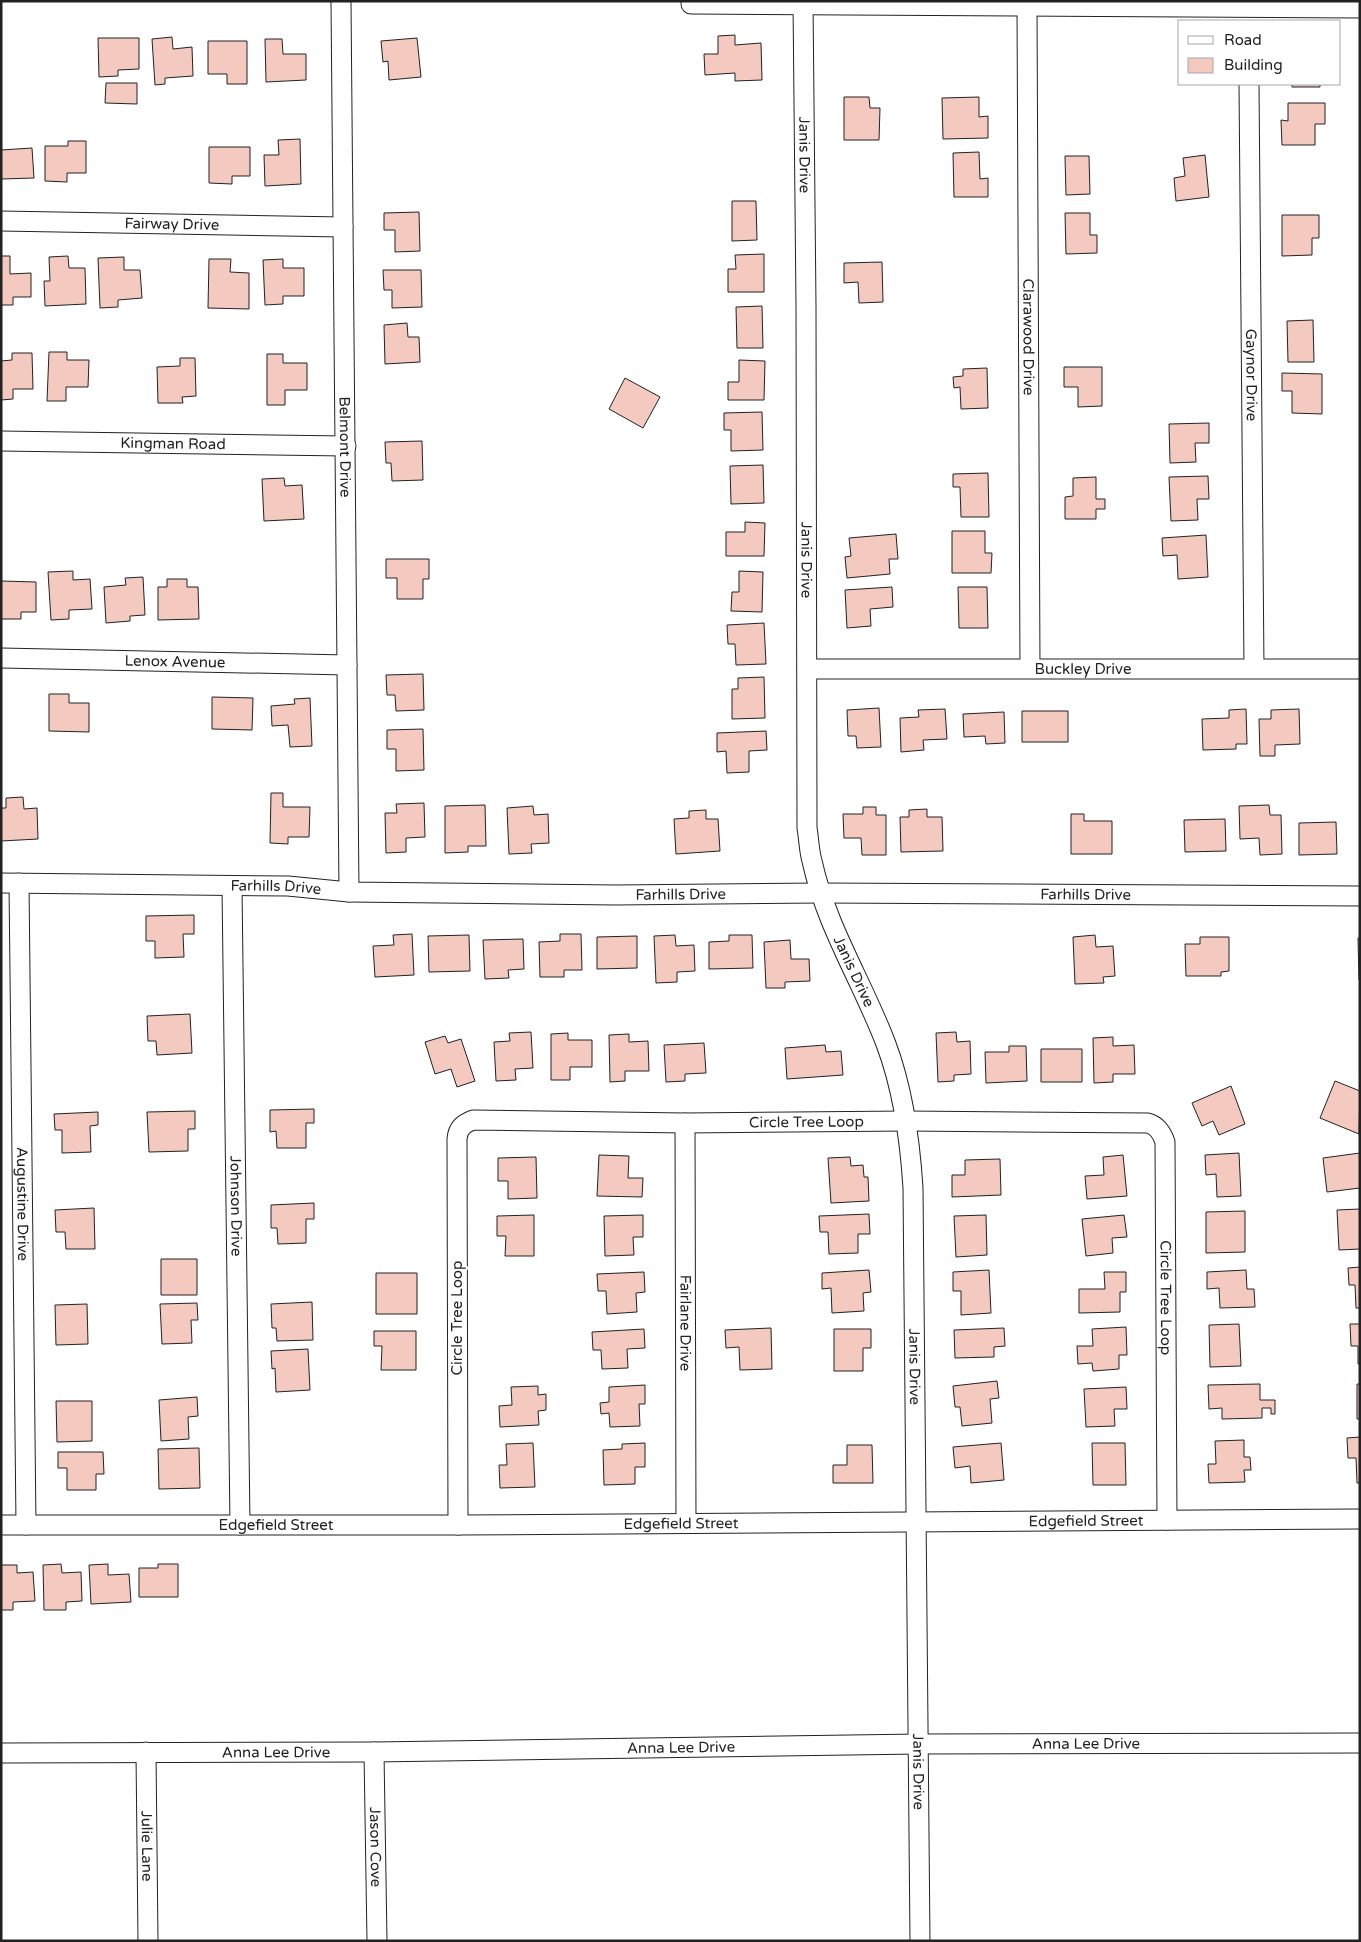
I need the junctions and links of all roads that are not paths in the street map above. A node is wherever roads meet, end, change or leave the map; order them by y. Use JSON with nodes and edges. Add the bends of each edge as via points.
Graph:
{"nodes":[{"id":1,"x":341,"y":1,"type":"edge"},
{"id":2,"x":803,"y":3,"type":"edge"},
{"id":3,"x":691,"y":4,"type":"dead end"},
{"id":4,"x":1027,"y":6,"type":"junction"},
{"id":5,"x":1360,"y":8,"type":"edge"},
{"id":6,"x":1248,"y":14,"type":"edge"},
{"id":7,"x":1249,"y":85,"type":"edge"},
{"id":8,"x":1,"y":221,"type":"edge"},
{"id":9,"x":343,"y":227,"type":"junction"},
{"id":10,"x":1,"y":441,"type":"edge"},
{"id":11,"x":346,"y":446,"type":"junction"},
{"id":12,"x":1,"y":658,"type":"edge"},
{"id":13,"x":347,"y":665,"type":"junction"},
{"id":14,"x":1030,"y":668,"type":"junction"},
{"id":15,"x":1254,"y":668,"type":"junction"},
{"id":16,"x":807,"y":669,"type":"junction"},
{"id":17,"x":1360,"y":669,"type":"edge"},
{"id":18,"x":10,"y":883,"type":"edge"},
{"id":19,"x":232,"y":886,"type":"junction"},
{"id":20,"x":349,"y":892,"type":"junction"},
{"id":21,"x":822,"y":893,"type":"junction"},
{"id":22,"x":1360,"y":896,"type":"edge"},
{"id":23,"x":906,"y":1121,"type":"junction"},
{"id":24,"x":685,"y":1123,"type":"junction"},
{"id":25,"x":1360,"y":1519,"type":"edge"},
{"id":26,"x":1167,"y":1520,"type":"junction"},
{"id":27,"x":917,"y":1522,"type":"junction"},
{"id":28,"x":686,"y":1523,"type":"junction"},
{"id":29,"x":1,"y":1525,"type":"edge"},
{"id":30,"x":26,"y":1525,"type":"junction"},
{"id":31,"x":240,"y":1525,"type":"junction"},
{"id":32,"x":458,"y":1525,"type":"junction"},
{"id":33,"x":1360,"y":1743,"type":"edge"},
{"id":34,"x":919,"y":1744,"type":"junction"},
{"id":35,"x":146,"y":1752,"type":"junction"},
{"id":36,"x":374,"y":1752,"type":"junction"},
{"id":37,"x":1,"y":1753,"type":"edge"},
{"id":38,"x":148,"y":1941,"type":"edge"},
{"id":39,"x":377,"y":1941,"type":"edge"},
{"id":40,"x":920,"y":1941,"type":"edge"}],
"edges":[{"from":1,"to":9,"type":"street","name":"Belmont Drive"},
{"from":2,"to":3,"type":"street"},
{"from":2,"to":4,"type":"street"},
{"from":2,"to":16,"type":"street","name":"Janis Drive"},
{"from":4,"to":6,"type":"street"},
{"from":4,"to":14,"type":"street","name":"Clarawood Drive"},
{"from":5,"to":6,"type":"street"},
{"from":7,"to":15,"type":"street","name":"Gaynor Drive"},
{"from":8,"to":9,"type":"street","name":"Fairway Drive"},
{"from":9,"to":11,"type":"street","name":"Belmont Drive"},
{"from":10,"to":11,"type":"street","name":"Kingman Road"},
{"from":11,"to":13,"type":"street","name":"Belmont Drive"},
{"from":12,"to":13,"type":"street","name":"Lenox Avenue"},
{"from":13,"to":20,"type":"street","name":"Belmont Drive"},
{"from":14,"to":15,"type":"street","name":"Buckley Drive"},
{"from":14,"to":16,"type":"street","name":"Buckley Drive"},
{"from":15,"to":17,"type":"street","name":"Buckley Drive"},
{"from":16,"to":21,"type":"street","name":"Janis Drive","via":[[807,828],[812,861]]},
{"from":18,"to":19,"type":"street","name":"Farhills Drive"},
{"from":18,"to":30,"type":"street","name":"Augustine Drive"},
{"from":19,"to":20,"type":"street","name":"Farhills Drive","via":[[288,886]]},
{"from":19,"to":31,"type":"street","name":"Johnson Drive"},
{"from":20,"to":21,"type":"street","name":"Farhills Drive"},
{"from":21,"to":22,"type":"street","name":"Farhills Drive"},
{"from":21,"to":23,"type":"street","name":"Janis Drive","via":[[886,1044]]},
{"from":23,"to":24,"type":"street","name":"Circle Tree Loop"},
{"from":23,"to":26,"type":"street","name":"Circle Tree Loop","via":[[1148,1123],[1162,1132],[1165,1142]]},
{"from":23,"to":27,"type":"street","name":"Janis Drive","via":[[913,1188]]},
{"from":24,"to":28,"type":"street","name":"Fairlane Drive"},
{"from":24,"to":32,"type":"street","name":"Circle Tree Loop","via":[[473,1120],[458,1130]]},
{"from":25,"to":26,"type":"street","name":"Edgefield Street"},
{"from":26,"to":27,"type":"street","name":"Edgefield Street"},
{"from":27,"to":28,"type":"street","name":"Edgefield Street"},
{"from":27,"to":34,"type":"street","name":"Janis Drive"},
{"from":28,"to":32,"type":"street","name":"Edgefield Street"},
{"from":29,"to":30,"type":"street","name":"Edgefield Street"},
{"from":30,"to":31,"type":"street","name":"Edgefield Street"},
{"from":31,"to":32,"type":"street","name":"Edgefield Street"},
{"from":33,"to":34,"type":"street","name":"Anna Lee Drive"},
{"from":34,"to":36,"type":"street","name":"Anna Lee Drive"},
{"from":34,"to":40,"type":"street","name":"Janis Drive"},
{"from":35,"to":36,"type":"street","name":"Anna Lee Drive"},
{"from":35,"to":37,"type":"street","name":"Anna Lee Drive"},
{"from":35,"to":38,"type":"street","name":"Julie Lane"},
{"from":36,"to":39,"type":"street","name":"Jason Cove"}]}
